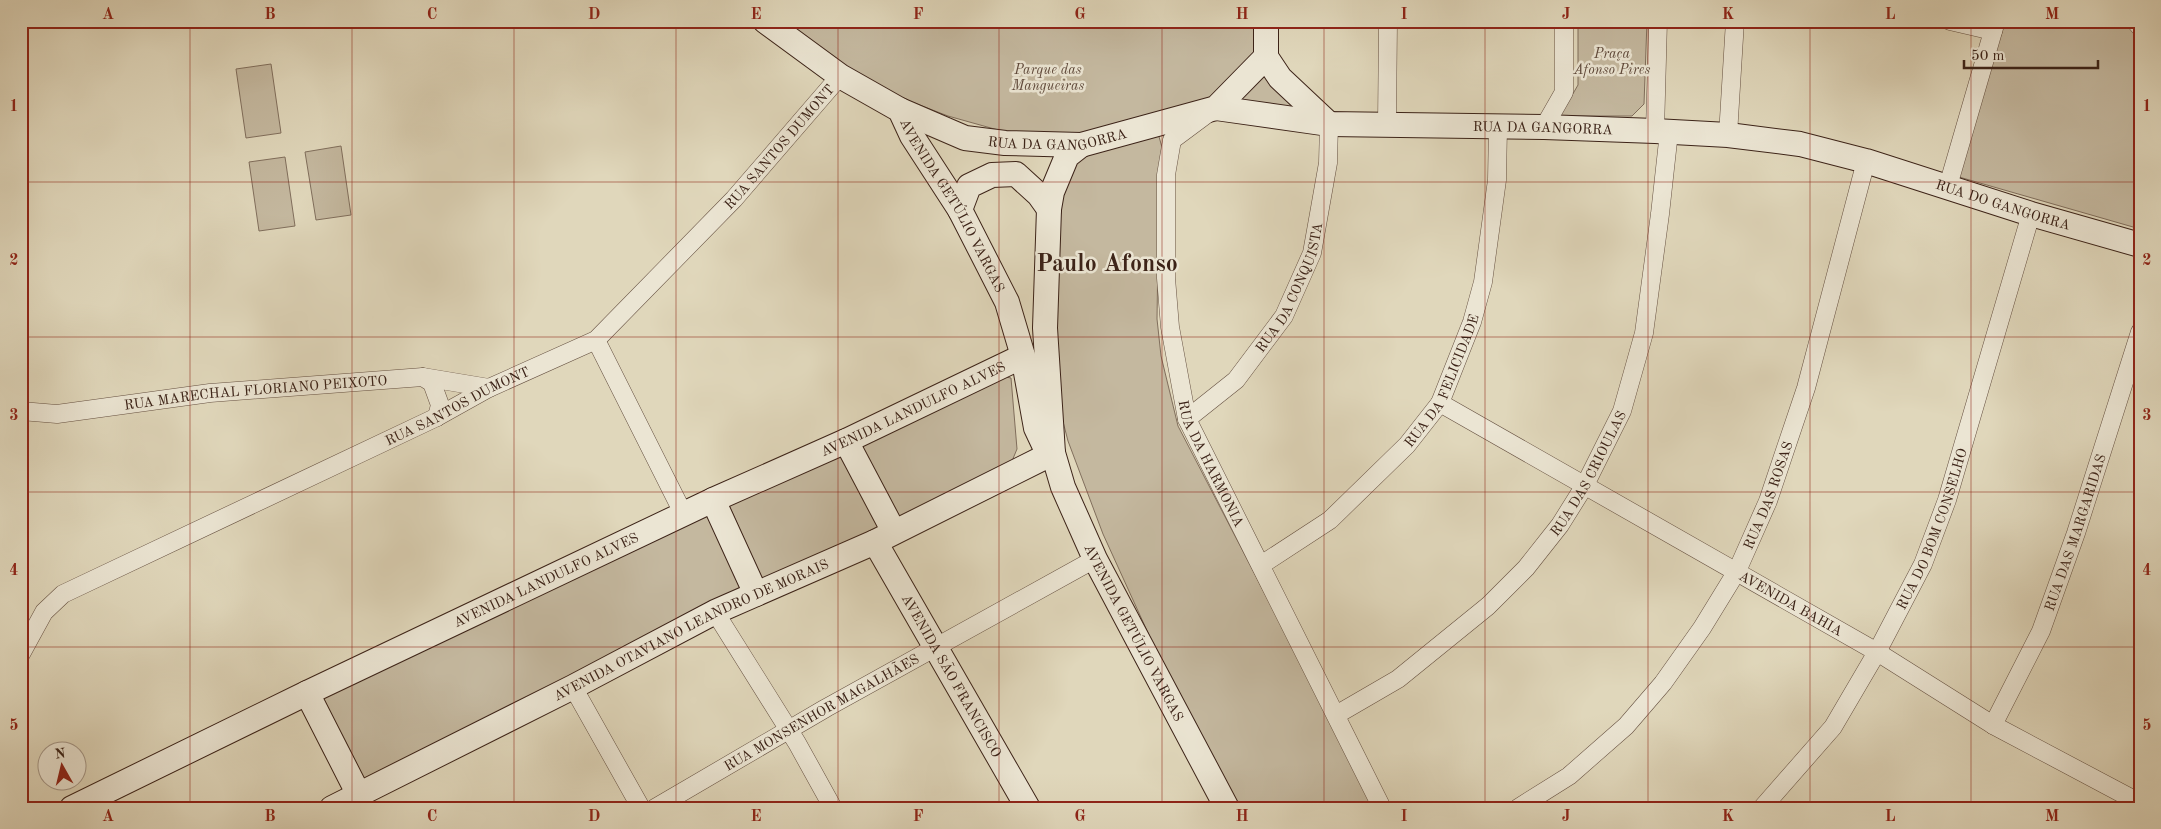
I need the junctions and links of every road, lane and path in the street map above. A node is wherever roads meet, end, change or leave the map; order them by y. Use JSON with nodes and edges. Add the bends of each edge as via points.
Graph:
{"nodes":[{"id":1,"x":765,"y":21,"type":"edge"},
{"id":2,"x":1266,"y":21,"type":"edge"},
{"id":3,"x":1388,"y":21,"type":"edge"},
{"id":4,"x":1564,"y":21,"type":"edge"},
{"id":5,"x":1658,"y":21,"type":"edge"},
{"id":6,"x":1735,"y":21,"type":"edge"},
{"id":7,"x":1950,"y":21,"type":"edge"},
{"id":8,"x":2136,"y":21,"type":"edge"},
{"id":9,"x":1994,"y":26,"type":"edge"},
{"id":10,"x":2140,"y":27,"type":"edge"},
{"id":11,"x":1266,"y":57,"type":"junction"},
{"id":12,"x":840,"y":76,"type":"junction"},
{"id":13,"x":1216,"y":108,"type":"junction"},
{"id":14,"x":900,"y":110,"type":"junction"},
{"id":15,"x":1329,"y":124,"type":"junction"},
{"id":16,"x":1387,"y":124,"type":"junction"},
{"id":17,"x":1498,"y":127,"type":"junction"},
{"id":18,"x":1544,"y":127,"type":"junction"},
{"id":19,"x":1661,"y":132,"type":"junction"},
{"id":20,"x":1728,"y":135,"type":"junction"},
{"id":21,"x":1081,"y":145,"type":"junction"},
{"id":22,"x":1866,"y":161,"type":"junction"},
{"id":23,"x":1948,"y":186,"type":"junction"},
{"id":24,"x":1049,"y":209,"type":"junction"},
{"id":25,"x":960,"y":210,"type":"junction"},
{"id":26,"x":2031,"y":214,"type":"junction"},
{"id":27,"x":2140,"y":245,"type":"edge"},
{"id":28,"x":2140,"y":332,"type":"edge"},
{"id":29,"x":596,"y":340,"type":"junction"},
{"id":30,"x":1023,"y":356,"type":"junction"},
{"id":31,"x":423,"y":377,"type":"junction"},
{"id":32,"x":489,"y":388,"type":"junction"},
{"id":33,"x":1440,"y":403,"type":"junction"},
{"id":34,"x":21,"y":411,"type":"edge"},
{"id":35,"x":437,"y":417,"type":"junction"},
{"id":36,"x":1187,"y":419,"type":"junction"},
{"id":37,"x":846,"y":441,"type":"junction"},
{"id":38,"x":1053,"y":453,"type":"junction"},
{"id":39,"x":1585,"y":484,"type":"junction"},
{"id":40,"x":713,"y":500,"type":"junction"},
{"id":41,"x":684,"y":515,"type":"junction"},
{"id":42,"x":885,"y":537,"type":"junction"},
{"id":43,"x":1095,"y":559,"type":"junction"},
{"id":44,"x":1261,"y":566,"type":"junction"},
{"id":45,"x":1737,"y":571,"type":"junction"},
{"id":46,"x":756,"y":594,"type":"junction"},
{"id":47,"x":716,"y":612,"type":"junction"},
{"id":48,"x":936,"y":647,"type":"junction"},
{"id":49,"x":1877,"y":652,"type":"junction"},
{"id":50,"x":21,"y":654,"type":"edge"},
{"id":51,"x":573,"y":687,"type":"junction"},
{"id":52,"x":307,"y":693,"type":"junction"},
{"id":53,"x":1336,"y":715,"type":"junction"},
{"id":54,"x":1993,"y":725,"type":"junction"},
{"id":55,"x":788,"y":731,"type":"junction"},
{"id":56,"x":360,"y":795,"type":"junction"},
{"id":57,"x":102,"y":802,"type":"edge"},
{"id":58,"x":2140,"y":803,"type":"edge"},
{"id":59,"x":72,"y":808,"type":"edge"},
{"id":60,"x":332,"y":808,"type":"edge"},
{"id":61,"x":641,"y":808,"type":"edge"},
{"id":62,"x":655,"y":808,"type":"edge"},
{"id":63,"x":833,"y":808,"type":"edge"},
{"id":64,"x":1028,"y":808,"type":"edge"},
{"id":65,"x":1226,"y":808,"type":"edge"},
{"id":66,"x":1382,"y":808,"type":"edge"},
{"id":67,"x":1518,"y":808,"type":"edge"},
{"id":68,"x":1762,"y":808,"type":"edge"}],
"edges":[{"from":1,"to":12,"type":"street","name":"AVENIDA GETÚLIO VARGAS"},
{"from":2,"to":11,"type":"street"},
{"from":3,"to":16,"type":"street"},
{"from":4,"to":18,"type":"street","via":[[1564,92]]},
{"from":5,"to":19,"type":"street","name":"RUA DAS CRIOULAS"},
{"from":6,"to":20,"type":"street"},
{"from":7,"to":9,"type":"street"},
{"from":8,"to":10,"type":"street"},
{"from":9,"to":23,"type":"street"},
{"from":11,"to":13,"type":"street"},
{"from":11,"to":15,"type":"street","via":[[1280,78]]},
{"from":12,"to":14,"type":"street","name":"AVENIDA GETÚLIO VARGAS"},
{"from":12,"to":29,"type":"street","name":"RUA SANTOS DUMONT","via":[[734,199]]},
{"from":13,"to":15,"type":"street","name":"RUA DA GANGORRA"},
{"from":13,"to":21,"type":"street","name":"RUA DA GANGORRA"},
{"from":13,"to":36,"type":"street","name":"RUA DA HARMONIA","via":[[1172,140],[1166,175],[1169,318]]},
{"from":14,"to":21,"type":"street","name":"RUA DA GANGORRA","via":[[965,138],[1005,143]]},
{"from":14,"to":25,"type":"street","name":"AVENIDA GETÚLIO VARGAS","via":[[912,136]]},
{"from":15,"to":16,"type":"street","name":"RUA DA GANGORRA"},
{"from":15,"to":36,"type":"street","name":"RUA DA CONQUISTA","via":[[1328,163],[1312,254],[1284,316],[1236,380]]},
{"from":16,"to":17,"type":"street","name":"RUA DA GANGORRA"},
{"from":17,"to":18,"type":"street","name":"RUA DA GANGORRA"},
{"from":17,"to":33,"type":"street","name":"RUA DA FELICIDADE","via":[[1498,180],[1483,282],[1472,322]]},
{"from":18,"to":19,"type":"street","name":"RUA DA GANGORRA"},
{"from":19,"to":20,"type":"street","name":"RUA DA GANGORRA"},
{"from":19,"to":39,"type":"street","name":"RUA DAS CRIOULAS","via":[[1660,214],[1644,333],[1622,410]]},
{"from":20,"to":22,"type":"street","name":"RUA DA GANGORRA","via":[[1800,144]]},
{"from":21,"to":24,"type":"street","name":"AVENIDA GETÚLIO VARGAS","via":[[1067,156],[1052,192]]},
{"from":22,"to":23,"type":"street","name":"RUA DO GANGORRA"},
{"from":22,"to":45,"type":"street","name":"RUA DAS ROSAS","via":[[1806,388],[1768,502]]},
{"from":23,"to":26,"type":"street","name":"RUA DO GANGORRA"},
{"from":24,"to":25,"type":"street","via":[[1016,174],[992,175],[969,186]]},
{"from":24,"to":38,"type":"street","name":"AVENIDA GETÚLIO VARGAS","via":[[1044,328]]},
{"from":25,"to":30,"type":"street","name":"AVENIDA GETÚLIO VARGAS","via":[[1007,302]]},
{"from":26,"to":27,"type":"street","name":"RUA DO GANGORRA"},
{"from":26,"to":49,"type":"street","name":"RUA DO BOM CONSELHO","via":[[1946,500],[1923,564]]},
{"from":28,"to":54,"type":"street","name":"RUA DAS MARGARIDAS","via":[[2076,533],[2040,631]]},
{"from":29,"to":32,"type":"street","name":"RUA SANTOS DUMONT"},
{"from":29,"to":41,"type":"street"},
{"from":30,"to":37,"type":"street","name":"AVENIDA LANDULFO ALVES"},
{"from":30,"to":38,"type":"street","name":"AVENIDA GETÚLIO VARGAS","via":[[1036,428],[1044,445]]},
{"from":31,"to":32,"type":"street","name":"RUA MARECHAL FLORIANO PEIXOTO"},
{"from":31,"to":34,"type":"street","name":"RUA MARECHAL FLORIANO PEIXOTO","via":[[210,393],[57,414]]},
{"from":31,"to":35,"type":"street","via":[[432,383],[440,405]]},
{"from":32,"to":35,"type":"street","name":"RUA SANTOS DUMONT"},
{"from":33,"to":39,"type":"street","name":"AVENIDA BAHIA"},
{"from":33,"to":44,"type":"street","name":"RUA DA FELICIDADE","via":[[1407,446],[1330,520]]},
{"from":35,"to":50,"type":"street","name":"RUA SANTOS DUMONT","via":[[63,594],[44,612]]},
{"from":36,"to":44,"type":"street","name":"RUA DA HARMONIA"},
{"from":37,"to":40,"type":"street","name":"AVENIDA LANDULFO ALVES"},
{"from":37,"to":42,"type":"street","name":"AVENIDA SÃO FRANCISCO"},
{"from":38,"to":42,"type":"street","name":"AVENIDA OTAVIANO LEANDRO DE MORAIS"},
{"from":38,"to":43,"type":"street","name":"AVENIDA GETÚLIO VARGAS","via":[[1063,488]]},
{"from":39,"to":45,"type":"street","name":"AVENIDA BAHIA"},
{"from":39,"to":53,"type":"street","name":"RUA DAS CRIOULAS","via":[[1560,525],[1488,606],[1398,679]]},
{"from":40,"to":41,"type":"street","name":"AVENIDA LANDULFO ALVES"},
{"from":40,"to":46,"type":"street"},
{"from":41,"to":52,"type":"street","name":"AVENIDA LANDULFO ALVES"},
{"from":42,"to":46,"type":"street","name":"AVENIDA OTAVIANO LEANDRO DE MORAIS"},
{"from":42,"to":48,"type":"street","name":"AVENIDA SÃO FRANCISCO"},
{"from":43,"to":48,"type":"street","name":"RUA MONSENHOR MAGALHÃES"},
{"from":43,"to":65,"type":"street","name":"AVENIDA GETÚLIO VARGAS"},
{"from":44,"to":53,"type":"street","name":"RUA DA HARMONIA"},
{"from":45,"to":49,"type":"street","name":"AVENIDA BAHIA"},
{"from":45,"to":67,"type":"street","name":"RUA DAS ROSAS","via":[[1663,683],[1626,726],[1568,776]]},
{"from":46,"to":47,"type":"street","name":"AVENIDA OTAVIANO LEANDRO DE MORAIS"},
{"from":47,"to":51,"type":"street","name":"AVENIDA OTAVIANO LEANDRO DE MORAIS"},
{"from":47,"to":55,"type":"street"},
{"from":48,"to":55,"type":"street","name":"RUA MONSENHOR MAGALHÃES"},
{"from":48,"to":64,"type":"street","name":"AVENIDA SÃO FRANCISCO"},
{"from":49,"to":54,"type":"street","name":"AVENIDA BAHIA"},
{"from":49,"to":68,"type":"street","name":"RUA DO BOM CONSELHO","via":[[1833,726]]},
{"from":51,"to":56,"type":"street","name":"AVENIDA OTAVIANO LEANDRO DE MORAIS"},
{"from":51,"to":61,"type":"street"},
{"from":52,"to":56,"type":"street"},
{"from":52,"to":57,"type":"street","name":"AVENIDA LANDULFO ALVES"},
{"from":53,"to":66,"type":"street","name":"RUA DA HARMONIA"},
{"from":54,"to":58,"type":"street","name":"AVENIDA BAHIA"},
{"from":55,"to":62,"type":"street","name":"RUA MONSENHOR MAGALHÃES"},
{"from":55,"to":63,"type":"street"},
{"from":56,"to":60,"type":"street","name":"AVENIDA OTAVIANO LEANDRO DE MORAIS"},
{"from":57,"to":59,"type":"street","name":"AVENIDA LANDULFO ALVES"}]}
